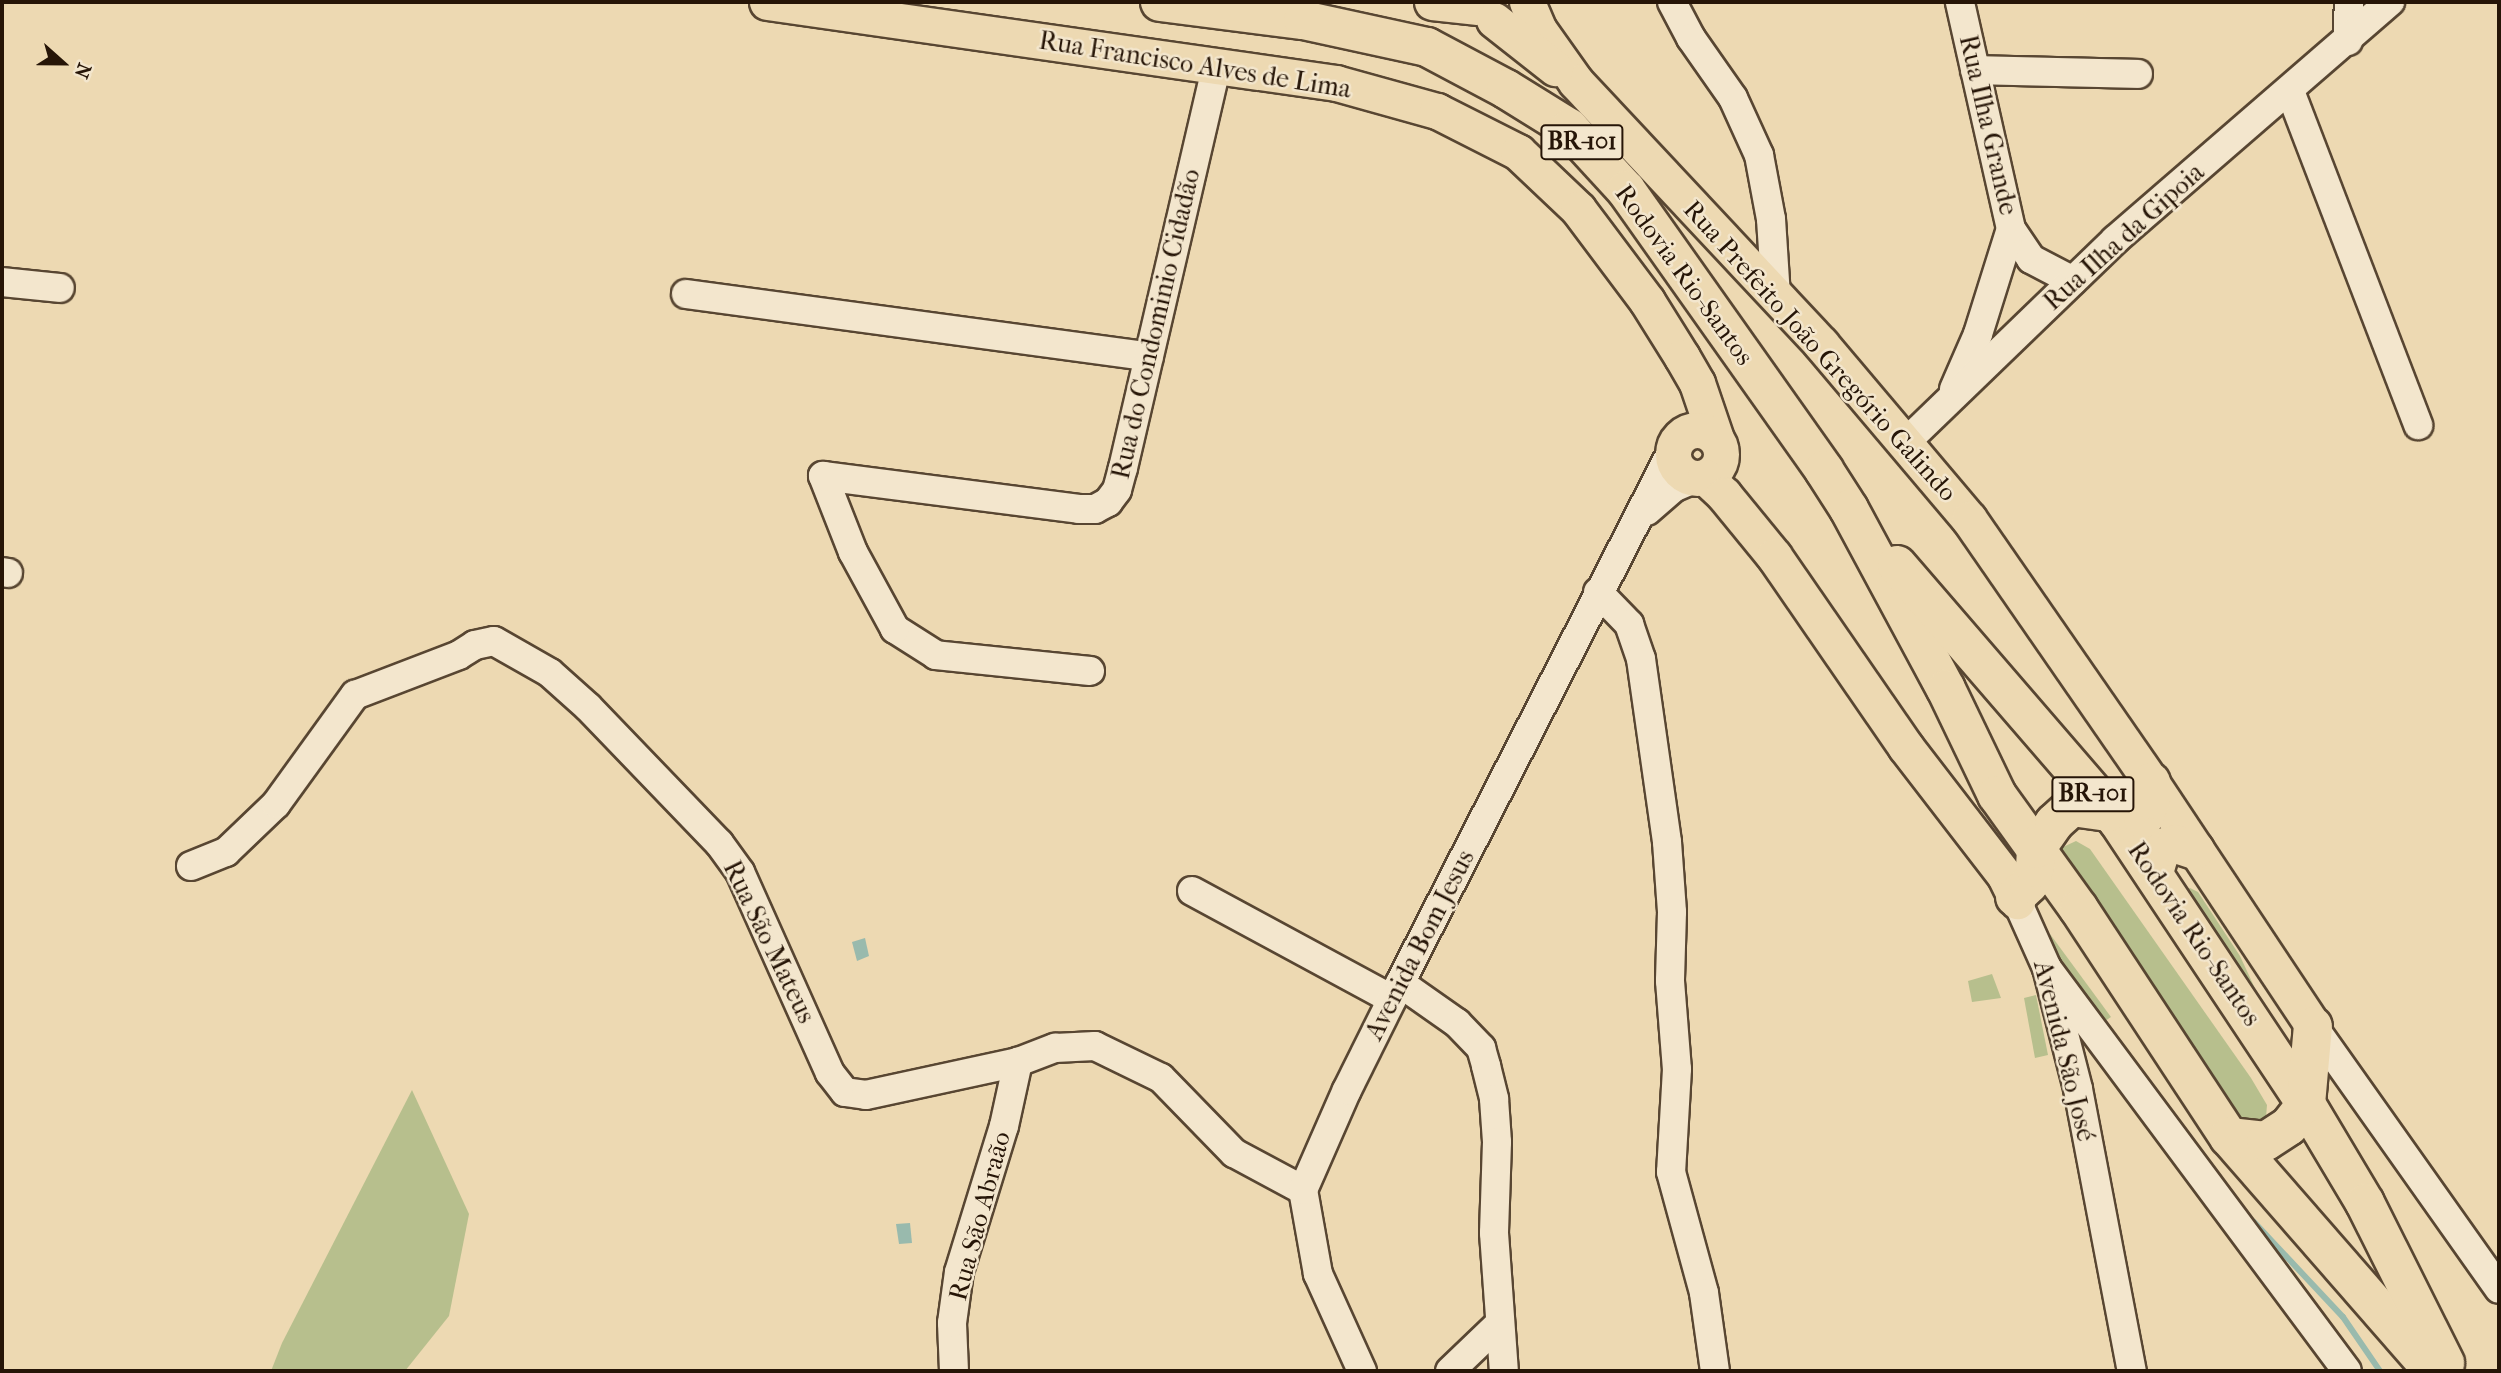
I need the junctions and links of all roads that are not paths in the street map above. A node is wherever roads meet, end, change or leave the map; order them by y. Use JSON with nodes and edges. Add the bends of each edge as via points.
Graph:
{"nodes":[{"id":1,"x":767,"y":2,"type":"edge"},
{"id":2,"x":1160,"y":2,"type":"edge"},
{"id":3,"x":1432,"y":2,"type":"edge"},
{"id":4,"x":1672,"y":2,"type":"edge"},
{"id":5,"x":1960,"y":2,"type":"edge"},
{"id":6,"x":2349,"y":2,"type":"edge"},
{"id":7,"x":2390,"y":2,"type":"edge"},
{"id":8,"x":1499,"y":7,"type":"edge"},
{"id":9,"x":2348,"y":41,"type":"junction"},
{"id":10,"x":1216,"y":67,"type":"junction"},
{"id":11,"x":1975,"y":70,"type":"junction"},
{"id":12,"x":2138,"y":74,"type":"dead end"},
{"id":13,"x":2290,"y":91,"type":"junction"},
{"id":14,"x":2011,"y":229,"type":"junction"},
{"id":15,"x":2073,"y":281,"type":"junction"},
{"id":16,"x":2,"y":282,"type":"edge"},
{"id":17,"x":60,"y":288,"type":"dead end"},
{"id":18,"x":686,"y":294,"type":"dead end"},
{"id":19,"x":1776,"y":297,"type":"junction"},
{"id":20,"x":1149,"y":357,"type":"junction"},
{"id":21,"x":1682,"y":357,"type":"junction"},
{"id":22,"x":1946,"y":404,"type":"junction"},
{"id":23,"x":2418,"y":425,"type":"dead end"},
{"id":24,"x":1906,"y":442,"type":"junction"},
{"id":25,"x":1675,"y":445,"type":"junction"},
{"id":26,"x":1709,"y":460,"type":"junction"},
{"id":27,"x":1849,"y":509,"type":"junction"},
{"id":28,"x":1629,"y":531,"type":"junction"},
{"id":29,"x":1598,"y":592,"type":"junction"},
{"id":30,"x":1090,"y":671,"type":"dead end"},
{"id":31,"x":2151,"y":782,"type":"junction"},
{"id":32,"x":2113,"y":816,"type":"junction"},
{"id":33,"x":2036,"y":849,"type":"junction"},
{"id":34,"x":2195,"y":850,"type":"junction"},
{"id":35,"x":191,"y":866,"type":"dead end"},
{"id":36,"x":2154,"y":873,"type":"junction"},
{"id":37,"x":1192,"y":891,"type":"dead end"},
{"id":38,"x":2016,"y":899,"type":"junction"},
{"id":39,"x":2079,"y":909,"type":"junction"},
{"id":40,"x":2047,"y":968,"type":"junction"},
{"id":41,"x":1396,"y":991,"type":"junction"},
{"id":42,"x":2313,"y":1026,"type":"junction"},
{"id":43,"x":1018,"y":1062,"type":"junction"},
{"id":44,"x":2306,"y":1104,"type":"junction"},
{"id":45,"x":2229,"y":1137,"type":"junction"},
{"id":46,"x":1303,"y":1190,"type":"junction"},
{"id":47,"x":2499,"y":1289,"type":"edge"},
{"id":48,"x":1500,"y":1323,"type":"junction"},
{"id":49,"x":954,"y":1371,"type":"edge"},
{"id":50,"x":1363,"y":1371,"type":"edge"},
{"id":51,"x":1450,"y":1371,"type":"edge"},
{"id":52,"x":1504,"y":1371,"type":"edge"},
{"id":53,"x":1715,"y":1371,"type":"edge"},
{"id":54,"x":2132,"y":1371,"type":"edge"},
{"id":55,"x":2347,"y":1371,"type":"edge"},
{"id":56,"x":2433,"y":1371,"type":"edge"},
{"id":57,"x":2449,"y":1371,"type":"edge"}],
"edges":[{"from":1,"to":10,"type":"main road","name":"Rua Francisco Alves de Lima"},
{"from":2,"to":27,"type":"highway","name":"Rodovia Rio-Santos","number":"BR-101","via":[[1303,20],[1427,47],[1569,128],[1626,190]]},
{"from":3,"to":8,"type":"main road"},
{"from":4,"to":19,"type":"street","via":[[1732,99],[1759,155],[1771,219]]},
{"from":5,"to":11,"type":"street","name":"Rua Ilha Grande"},
{"from":6,"to":9,"type":"street"},
{"from":7,"to":9,"type":"street","name":"Rua Ilha da Gipoia"},
{"from":8,"to":19,"type":"main road","name":"Rua Prefeito João Gregório Galindo","via":[[1527,49],[1576,82]]},
{"from":9,"to":13,"type":"street","name":"Rua Ilha da Gipoia"},
{"from":10,"to":20,"type":"street","name":"Rua do Condominio Cidadão"},
{"from":10,"to":21,"type":"main road","name":"Rua Francisco Alves de Lima","via":[[1336,83],[1437,111],[1518,152],[1578,209],[1647,301]]},
{"from":11,"to":12,"type":"street"},
{"from":11,"to":14,"type":"street","name":"Rua Ilha Grande"},
{"from":13,"to":15,"type":"street","name":"Rua Ilha da Gipoia"},
{"from":13,"to":23,"type":"street"},
{"from":14,"to":15,"type":"street","via":[[2031,259]]},
{"from":14,"to":22,"type":"street","name":"Rua Ilha Grande","via":[[1978,334]]},
{"from":15,"to":22,"type":"street","name":"Rua Ilha da Gipoia"},
{"from":16,"to":17,"type":"street"},
{"from":18,"to":20,"type":"street"},
{"from":19,"to":24,"type":"main road","name":"Rua Prefeito João Gregório Galindo"},
{"from":20,"to":30,"type":"street","name":"Rua do Condominio Cidadão","via":[[1117,490],[1108,502],[1094,509],[822,476],[853,552],[895,629],[936,655]]},
{"from":21,"to":25,"type":"main road","name":"Rua Francisco Alves de Lima","via":[[1688,398]]},
{"from":21,"to":26,"type":"main road","name":"Rua Francisco Alves de Lima","via":[[1697,383]]},
{"from":22,"to":24,"type":"street","name":"Rua Ilha da Gipoia"},
{"from":24,"to":31,"type":"main road","name":"Rua Prefeito João Gregório Galindo","via":[[1969,519]]},
{"from":25,"to":26,"type":"main road","via":[[1693,429],[1709,431]]},
{"from":25,"to":28,"type":"street","name":"Avenida Bom Jesus"},
{"from":26,"to":28,"type":"street","name":"Avenida Bom Jesus","via":[[1659,498]]},
{"from":26,"to":38,"type":"main road","name":"Avenida São José","via":[[1736,484],[1774,556],[1905,746],[2005,876]]},
{"from":27,"to":32,"type":"highway","name":"Rodovia Rio-Santos","number":"BR-101"},
{"from":27,"to":33,"type":"highway","name":"Rodovia Rio-Santos","number":"BR-101","via":[[1997,795]]},
{"from":28,"to":29,"type":"street","name":"Avenida Bom Jesus"},
{"from":29,"to":41,"type":"street","name":"Avenida Bom Jesus"},
{"from":29,"to":53,"type":"street","via":[[1629,624],[1641,659],[1667,842],[1672,912],[1670,994],[1677,1069],[1671,1172],[1704,1293]]},
{"from":31,"to":32,"type":"highway","via":[[2151,800],[2143,819],[2133,823]]},
{"from":31,"to":34,"type":"main road","name":"Rua Prefeito João Gregório Galindo"},
{"from":32,"to":33,"type":"highway","via":[[2072,807],[2054,822]]},
{"from":32,"to":36,"type":"highway","name":"Rodovia Rio-Santos","number":"BR-101"},
{"from":33,"to":38,"type":"highway","via":[[2029,884]]},
{"from":33,"to":39,"type":"highway","name":"Rodovia Rio-Santos","number":"BR-101"},
{"from":34,"to":36,"type":"highway","via":[[2176,844],[2166,847]]},
{"from":34,"to":42,"type":"main road","name":"Rua Prefeito João Gregório Galindo"},
{"from":35,"to":43,"type":"street","name":"Rua São Mateus","via":[[226,852],[276,804],[355,695],[494,641],[550,673],[588,707],[719,843],[740,872],[830,1073],[845,1092],[866,1095]]},
{"from":36,"to":44,"type":"highway","name":"Rodovia Rio-Santos","number":"BR-101"},
{"from":37,"to":41,"type":"street"},
{"from":38,"to":39,"type":"highway","via":[[2046,890]]},
{"from":38,"to":40,"type":"street","name":"Avenida São José"},
{"from":39,"to":45,"type":"highway","name":"Rodovia Rio-Santos","number":"BR-101"},
{"from":40,"to":54,"type":"street","name":"Avenida São José","via":[[2078,1089]]},
{"from":40,"to":55,"type":"street"},
{"from":41,"to":46,"type":"street","name":"Avenida Bom Jesus"},
{"from":41,"to":48,"type":"street","via":[[1457,1023],[1481,1048],[1494,1099],[1497,1142],[1494,1233]]},
{"from":42,"to":44,"type":"highway"},
{"from":42,"to":47,"type":"street"},
{"from":43,"to":46,"type":"street","name":"Rua São Mateus","via":[[1055,1048],[1095,1046],[1126,1059],[1161,1078],[1234,1153]]},
{"from":43,"to":49,"type":"street","name":"Rua São Abraão","via":[[1004,1126],[959,1272],[952,1323]]},
{"from":44,"to":45,"type":"highway","via":[[2289,1126],[2266,1142]]},
{"from":44,"to":57,"type":"highway","name":"Rodovia Rio-Santos","number":"BR-101","via":[[2365,1203]]},
{"from":45,"to":56,"type":"highway","name":"Rodovia Rio-Santos","number":"BR-101"},
{"from":46,"to":50,"type":"street","via":[[1318,1273]]},
{"from":48,"to":51,"type":"street"},
{"from":48,"to":52,"type":"street"}]}
